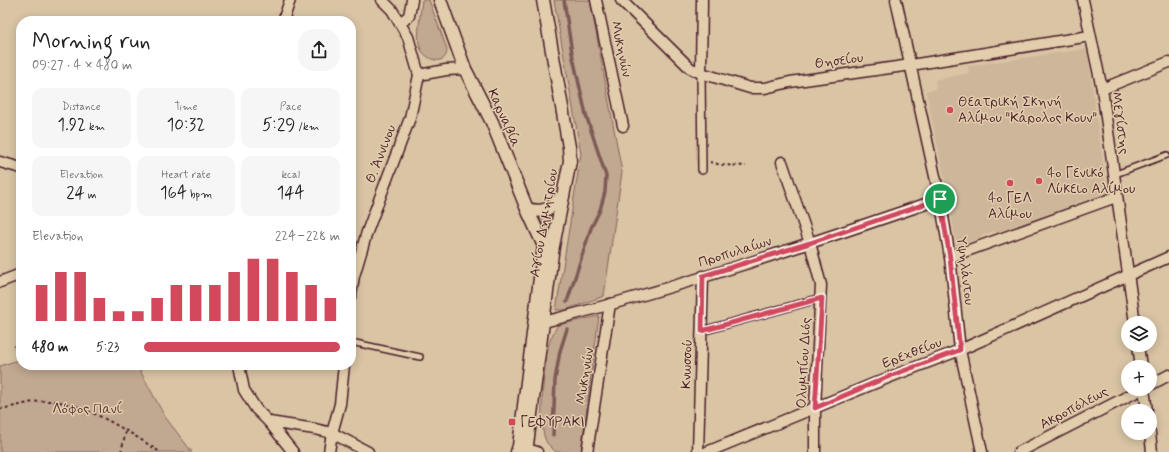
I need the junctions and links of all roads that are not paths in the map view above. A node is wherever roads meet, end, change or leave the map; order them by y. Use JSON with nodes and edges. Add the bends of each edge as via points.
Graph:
{"nodes":[{"id":1,"x":290,"y":0,"type":"edge"},
{"id":2,"x":382,"y":0,"type":"edge"},
{"id":3,"x":412,"y":0,"type":"edge"},
{"id":4,"x":440,"y":0,"type":"edge"},
{"id":5,"x":543,"y":0,"type":"edge"},
{"id":6,"x":596,"y":0,"type":"edge"},
{"id":7,"x":622,"y":0,"type":"edge"},
{"id":8,"x":702,"y":0,"type":"edge"},
{"id":9,"x":896,"y":0,"type":"edge"},
{"id":10,"x":1082,"y":0,"type":"edge"},
{"id":11,"x":285,"y":16,"type":"edge"},
{"id":12,"x":400,"y":23,"type":"junction"},
{"id":13,"x":1090,"y":36,"type":"junction"},
{"id":14,"x":1169,"y":62,"type":"edge"},
{"id":15,"x":911,"y":65,"type":"junction"},
{"id":16,"x":464,"y":69,"type":"junction"},
{"id":17,"x":701,"y":73,"type":"junction"},
{"id":18,"x":419,"y":75,"type":"junction"},
{"id":19,"x":1102,"y":89,"type":"junction"},
{"id":20,"x":623,"y":126,"type":"dead end"},
{"id":21,"x":1167,"y":155,"type":"dead end"},
{"id":22,"x":0,"y":162,"type":"edge"},
{"id":23,"x":782,"y":162,"type":"dead end"},
{"id":24,"x":16,"y":167,"type":"edge"},
{"id":25,"x":702,"y":170,"type":"dead end"},
{"id":26,"x":1113,"y":175,"type":"junction"},
{"id":27,"x":563,"y":196,"type":"junction"},
{"id":28,"x":1116,"y":197,"type":"junction"},
{"id":29,"x":940,"y":199,"type":"junction"},
{"id":30,"x":527,"y":209,"type":"junction"},
{"id":31,"x":810,"y":243,"type":"junction"},
{"id":32,"x":1169,"y":257,"type":"edge"},
{"id":33,"x":950,"y":258,"type":"junction"},
{"id":34,"x":356,"y":269,"type":"edge"},
{"id":35,"x":1128,"y":274,"type":"junction"},
{"id":36,"x":16,"y":276,"type":"edge"},
{"id":37,"x":703,"y":276,"type":"junction"},
{"id":38,"x":0,"y":282,"type":"edge"},
{"id":39,"x":822,"y":298,"type":"junction"},
{"id":40,"x":606,"y":306,"type":"junction"},
{"id":41,"x":1134,"y":316,"type":"edge"},
{"id":42,"x":539,"y":322,"type":"junction"},
{"id":43,"x":702,"y":331,"type":"junction"},
{"id":44,"x":356,"y":343,"type":"edge"},
{"id":45,"x":960,"y":350,"type":"junction"},
{"id":46,"x":420,"y":357,"type":"dead end"},
{"id":47,"x":240,"y":370,"type":"edge"},
{"id":48,"x":343,"y":370,"type":"edge"},
{"id":49,"x":1169,"y":375,"type":"edge"},
{"id":50,"x":1157,"y":381,"type":"edge"},
{"id":51,"x":1129,"y":396,"type":"edge"},
{"id":52,"x":815,"y":408,"type":"junction"},
{"id":53,"x":269,"y":422,"type":"junction"},
{"id":54,"x":332,"y":433,"type":"junction"},
{"id":55,"x":1151,"y":440,"type":"edge"},
{"id":56,"x":525,"y":450,"type":"edge"},
{"id":57,"x":293,"y":452,"type":"edge"},
{"id":58,"x":329,"y":452,"type":"edge"},
{"id":59,"x":368,"y":452,"type":"edge"},
{"id":60,"x":587,"y":452,"type":"edge"},
{"id":61,"x":698,"y":452,"type":"edge"},
{"id":62,"x":707,"y":452,"type":"edge"},
{"id":63,"x":815,"y":452,"type":"edge"},
{"id":64,"x":982,"y":452,"type":"edge"},
{"id":65,"x":1019,"y":452,"type":"edge"},
{"id":66,"x":1152,"y":452,"type":"edge"}],
"edges":[{"from":1,"to":11,"type":"street"},
{"from":2,"to":12,"type":"street","name":"Θ. Άννινου"},
{"from":3,"to":12,"type":"street","via":[[409,16]]},
{"from":4,"to":16,"type":"street","name":"Καρναβία"},
{"from":5,"to":27,"type":"street","name":"Αγίου Δημητρίου","via":[[569,147],[570,161]]},
{"from":6,"to":20,"type":"street","name":"Μυκηνών"},
{"from":7,"to":17,"type":"street","name":"Θησείου","via":[[690,68]]},
{"from":8,"to":17,"type":"street"},
{"from":9,"to":15,"type":"street","name":"Υψηλάντου"},
{"from":10,"to":13,"type":"street","name":"Μεγίστης"},
{"from":12,"to":18,"type":"street","name":"Θ. Άννινου","via":[[408,37]]},
{"from":13,"to":15,"type":"street","name":"Θησείου"},
{"from":13,"to":19,"type":"street","name":"Μεγίστης"},
{"from":14,"to":19,"type":"street"},
{"from":15,"to":17,"type":"street","name":"Θησείου","via":[[790,82],[765,88],[750,88]]},
{"from":15,"to":29,"type":"street","name":"Υψηλάντου"},
{"from":16,"to":18,"type":"street"},
{"from":16,"to":30,"type":"street","name":"Καρναβία","via":[[492,122]]},
{"from":17,"to":25,"type":"street"},
{"from":18,"to":34,"type":"street","name":"Θ. Άννινου","via":[[410,118],[367,232]]},
{"from":19,"to":26,"type":"street","name":"Μεγίστης"},
{"from":21,"to":26,"type":"lane"},
{"from":22,"to":24,"type":"street"},
{"from":23,"to":31,"type":"street","name":"Ολυμπίου Διός"},
{"from":26,"to":28,"type":"street","name":"Μεγίστης"},
{"from":27,"to":30,"type":"street","via":[[545,211]]},
{"from":27,"to":42,"type":"street","name":"Αγίου Δημητρίου"},
{"from":28,"to":33,"type":"street"},
{"from":28,"to":35,"type":"street","name":"Μεγίστης"},
{"from":29,"to":31,"type":"street","name":"Προπυλαίων"},
{"from":29,"to":33,"type":"street","name":"Υψηλάντου"},
{"from":30,"to":42,"type":"street","name":"Αγίου Δημητρίου","via":[[544,246]]},
{"from":31,"to":37,"type":"street","name":"Προπυλαίων"},
{"from":31,"to":39,"type":"street","name":"Ολυμπίου Διός"},
{"from":32,"to":35,"type":"street","name":"Ερεχθείου"},
{"from":33,"to":45,"type":"street","name":"Υψηλάντου"},
{"from":35,"to":41,"type":"street","name":"Μεγίστης"},
{"from":35,"to":45,"type":"street","name":"Ερεχθείου"},
{"from":36,"to":38,"type":"street"},
{"from":37,"to":40,"type":"street","name":"Προπυλαίων"},
{"from":37,"to":43,"type":"street","name":"Κνωσσού"},
{"from":39,"to":43,"type":"street"},
{"from":39,"to":52,"type":"street","name":"Ολυμπίου Διός"},
{"from":40,"to":42,"type":"street","name":"Προπυλαίων"},
{"from":40,"to":60,"type":"street","name":"Μυκηνών"},
{"from":42,"to":56,"type":"street","name":"Αγίου Δημητρίου"},
{"from":43,"to":61,"type":"street","name":"Κνωσσού"},
{"from":44,"to":46,"type":"lane"},
{"from":45,"to":52,"type":"street","name":"Ερεχθείου"},
{"from":45,"to":64,"type":"street","name":"Υψηλάντου"},
{"from":47,"to":53,"type":"street","via":[[244,390],[256,409]]},
{"from":48,"to":54,"type":"street","via":[[340,404]]},
{"from":49,"to":50,"type":"street"},
{"from":51,"to":65,"type":"street","name":"Ακροπόλεως"},
{"from":52,"to":62,"type":"street","name":"Ερεχθείου"},
{"from":52,"to":63,"type":"street","name":"Ολυμπίου Διός"},
{"from":53,"to":54,"type":"street"},
{"from":53,"to":57,"type":"street"},
{"from":54,"to":58,"type":"street"},
{"from":54,"to":59,"type":"street"},
{"from":55,"to":66,"type":"street"}]}
